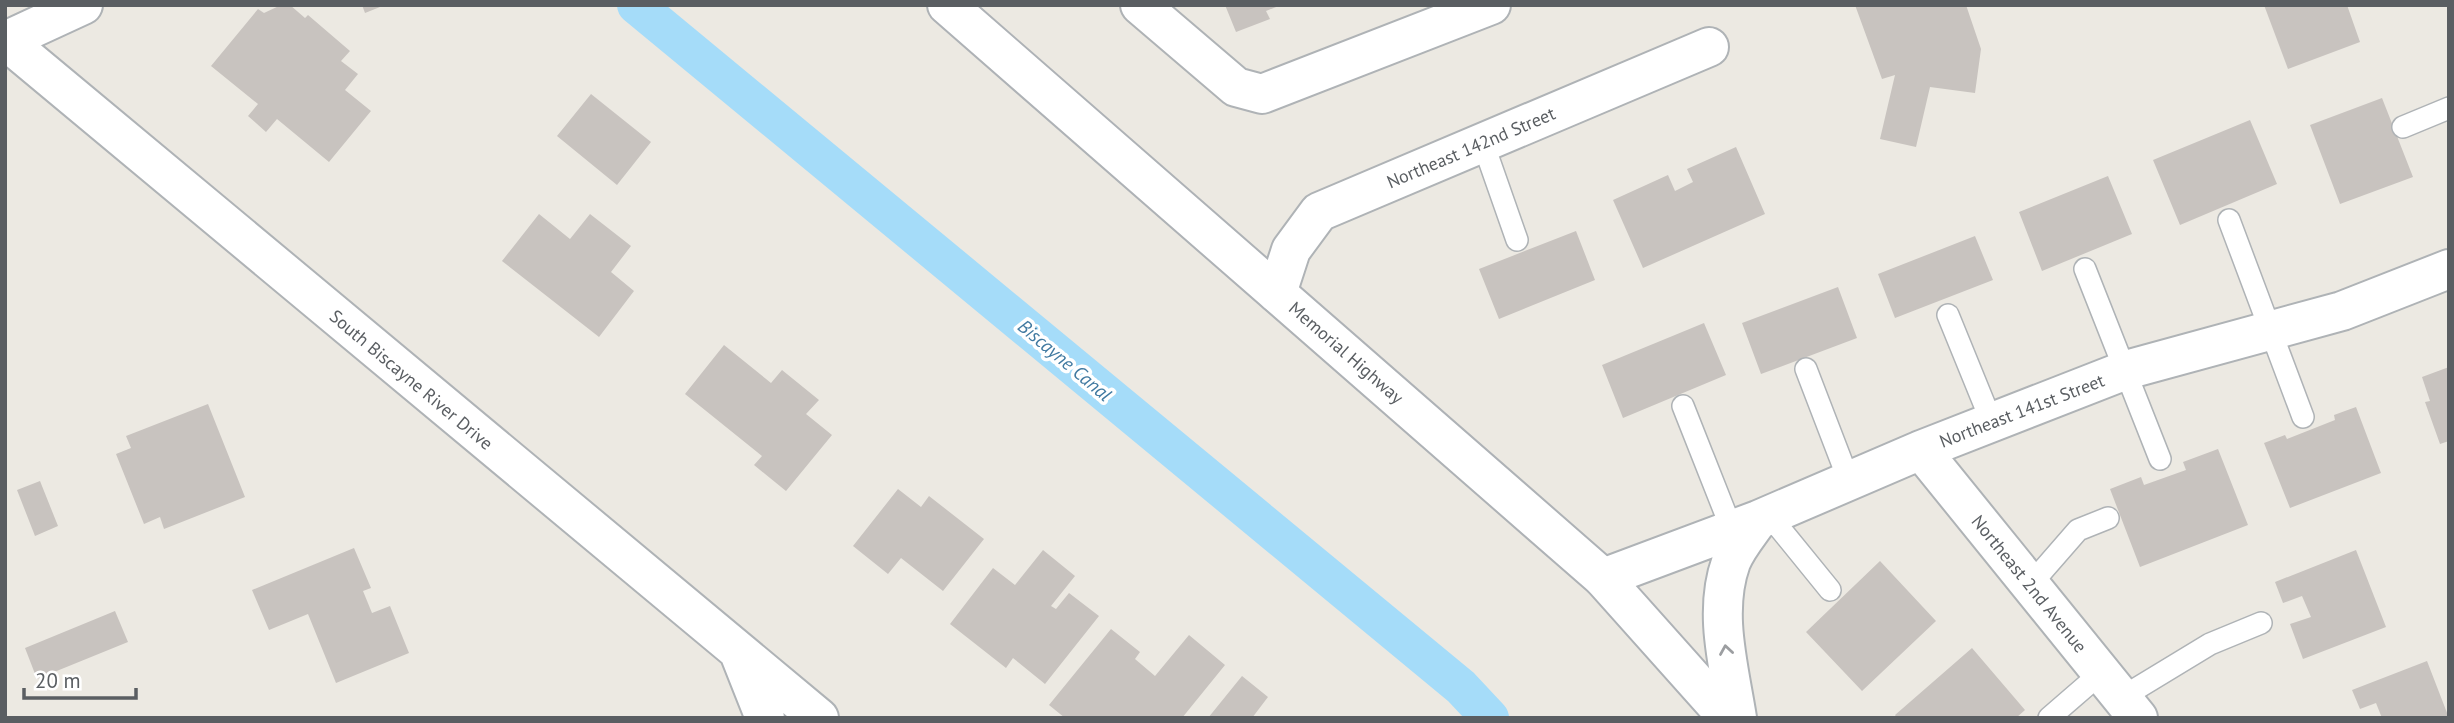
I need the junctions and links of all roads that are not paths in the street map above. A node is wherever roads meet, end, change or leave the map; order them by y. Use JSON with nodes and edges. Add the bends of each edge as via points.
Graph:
{"nodes":[{"id":1,"x":83,"y":5,"type":"edge"},
{"id":2,"x":1140,"y":5,"type":"edge"},
{"id":3,"x":1491,"y":5,"type":"edge"},
{"id":4,"x":962,"y":10,"type":"edge"},
{"id":5,"x":5,"y":41,"type":"edge"},
{"id":6,"x":1709,"y":47,"type":"dead end"},
{"id":7,"x":2449,"y":108,"type":"edge"},
{"id":8,"x":2403,"y":127,"type":"dead end"},
{"id":9,"x":1483,"y":143,"type":"junction"},
{"id":10,"x":2229,"y":220,"type":"dead end"},
{"id":11,"x":1517,"y":240,"type":"dead end"},
{"id":12,"x":2085,"y":269,"type":"dead end"},
{"id":13,"x":2449,"y":269,"type":"edge"},
{"id":14,"x":1277,"y":292,"type":"junction"},
{"id":15,"x":1948,"y":315,"type":"dead end"},
{"id":16,"x":2270,"y":331,"type":"junction"},
{"id":17,"x":1806,"y":369,"type":"dead end"},
{"id":18,"x":2126,"y":370,"type":"junction"},
{"id":19,"x":1683,"y":406,"type":"dead end"},
{"id":20,"x":2303,"y":417,"type":"dead end"},
{"id":21,"x":1992,"y":423,"type":"junction"},
{"id":22,"x":1921,"y":450,"type":"junction"},
{"id":23,"x":2160,"y":459,"type":"dead end"},
{"id":24,"x":1849,"y":481,"type":"junction"},
{"id":25,"x":2108,"y":517,"type":"dead end"},
{"id":26,"x":1753,"y":522,"type":"junction"},
{"id":27,"x":1603,"y":578,"type":"junction"},
{"id":28,"x":2031,"y":585,"type":"junction"},
{"id":29,"x":1829,"y":590,"type":"dead end"},
{"id":30,"x":2261,"y":623,"type":"dead end"},
{"id":31,"x":740,"y":653,"type":"junction"},
{"id":32,"x":2120,"y":696,"type":"edge"},
{"id":33,"x":765,"y":718,"type":"edge"},
{"id":34,"x":819,"y":718,"type":"edge"},
{"id":35,"x":1728,"y":718,"type":"edge"},
{"id":36,"x":1737,"y":718,"type":"edge"},
{"id":37,"x":2049,"y":718,"type":"edge"}],
"edges":[{"from":1,"to":5,"type":"street"},
{"from":2,"to":3,"type":"street","via":[[1236,87],[1262,94]]},
{"from":4,"to":14,"type":"street","name":"Memorial Highway"},
{"from":5,"to":31,"type":"street","name":"South Biscayne River Drive"},
{"from":6,"to":9,"type":"street","name":"Northeast 142nd Street"},
{"from":7,"to":8,"type":"lane"},
{"from":9,"to":11,"type":"lane"},
{"from":9,"to":14,"type":"street","name":"Northeast 142nd Street","via":[[1319,212],[1290,250]]},
{"from":10,"to":16,"type":"lane"},
{"from":12,"to":18,"type":"lane"},
{"from":13,"to":16,"type":"street","name":"Northeast 141st Street","via":[[2342,311]]},
{"from":14,"to":27,"type":"street","name":"Memorial Highway"},
{"from":15,"to":21,"type":"lane"},
{"from":16,"to":18,"type":"street","name":"Northeast 141st Street"},
{"from":16,"to":20,"type":"lane"},
{"from":17,"to":24,"type":"lane"},
{"from":18,"to":21,"type":"street","name":"Northeast 141st Street"},
{"from":18,"to":23,"type":"lane"},
{"from":19,"to":26,"type":"lane"},
{"from":21,"to":22,"type":"street","name":"Northeast 141st Street"},
{"from":22,"to":24,"type":"street","name":"Northeast 141st Street"},
{"from":22,"to":28,"type":"street","name":"Northeast 2nd Avenue"},
{"from":24,"to":26,"type":"street","name":"Northeast 141st Street"},
{"from":25,"to":28,"type":"lane","via":[[2078,530]]},
{"from":26,"to":27,"type":"street","name":"Northeast 141st Street"},
{"from":26,"to":29,"type":"lane"},
{"from":36,"to":26,"type":"street","one_way":true,"via":[[1723,628],[1724,592],[1732,559]]},
{"from":27,"to":35,"type":"street","name":"Memorial Highway"},
{"from":28,"to":32,"type":"street","name":"Northeast 2nd Avenue"},
{"from":30,"to":32,"type":"lane","via":[[2210,644]]},
{"from":31,"to":33,"type":"street"},
{"from":31,"to":34,"type":"street","name":"South Biscayne River Drive"},
{"from":32,"to":37,"type":"lane"}]}
